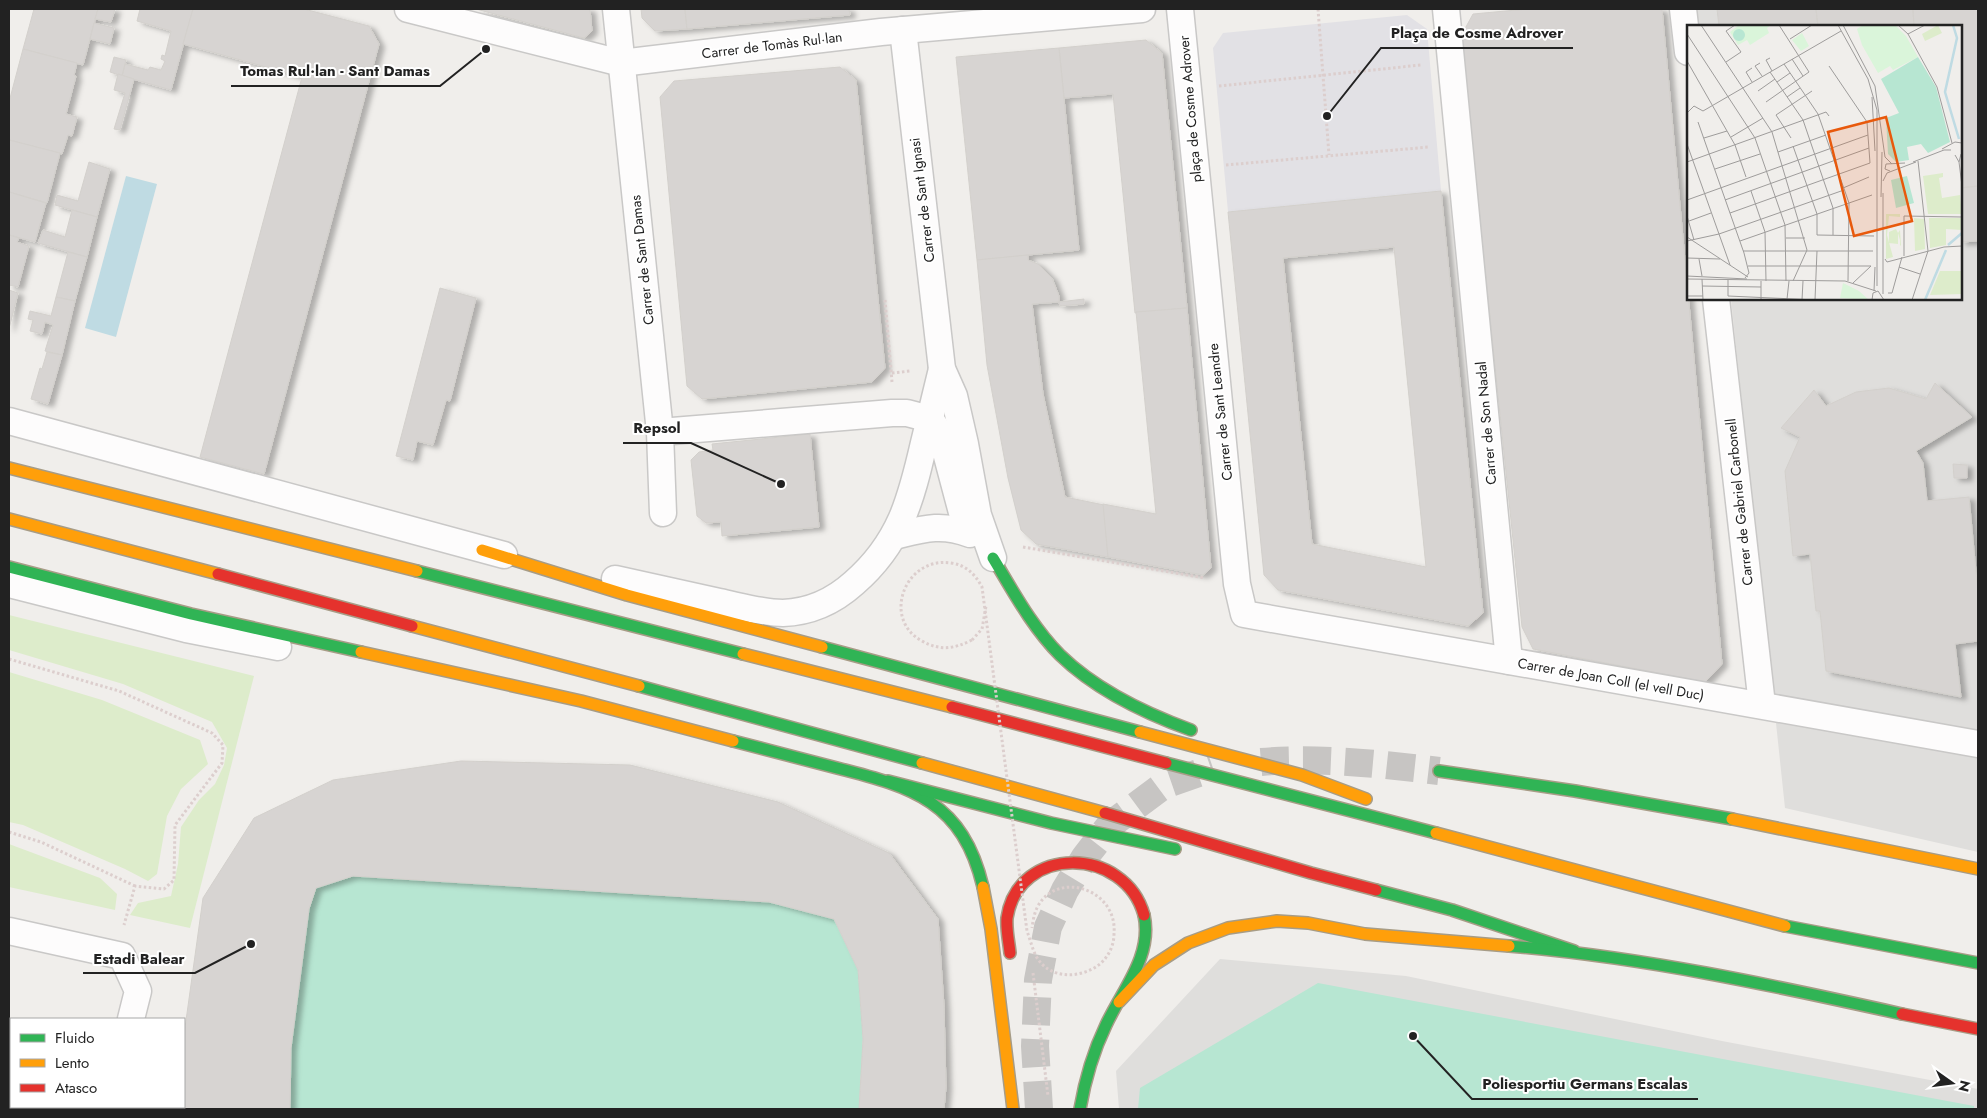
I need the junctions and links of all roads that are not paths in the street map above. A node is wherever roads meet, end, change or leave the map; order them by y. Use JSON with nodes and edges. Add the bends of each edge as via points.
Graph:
{"nodes":[{"id":1,"x":408,"y":9,"type":"edge"},
{"id":2,"x":616,"y":9,"type":"edge"},
{"id":3,"x":1142,"y":9,"type":"edge"},
{"id":4,"x":1180,"y":9,"type":"edge"},
{"id":5,"x":1446,"y":9,"type":"edge"},
{"id":6,"x":1683,"y":9,"type":"edge"},
{"id":7,"x":888,"y":23,"type":"edge"},
{"id":8,"x":1687,"y":43,"type":"edge"},
{"id":9,"x":621,"y":63,"type":"junction"},
{"id":10,"x":1199,"y":210,"type":"joint"},
{"id":11,"x":1716,"y":300,"type":"edge"},
{"id":12,"x":942,"y":369,"type":"junction"},
{"id":13,"x":930,"y":419,"type":"junction"},
{"id":14,"x":9,"y":421,"type":"edge"},
{"id":15,"x":660,"y":432,"type":"junction"},
{"id":16,"x":9,"y":468,"type":"edge"},
{"id":17,"x":663,"y":512,"type":"dead end"},
{"id":18,"x":9,"y":519,"type":"edge"},
{"id":19,"x":970,"y":534,"type":"junction"},
{"id":20,"x":894,"y":536,"type":"junction"},
{"id":21,"x":482,"y":550,"type":"junction"},
{"id":22,"x":993,"y":558,"type":"junction"},
{"id":23,"x":9,"y":566,"type":"edge"},
{"id":24,"x":9,"y":584,"type":"edge"},
{"id":25,"x":1244,"y":614,"type":"joint"},
{"id":26,"x":1509,"y":661,"type":"junction"},
{"id":27,"x":506,"y":684,"type":"junction"},
{"id":28,"x":1762,"y":705,"type":"junction"},
{"id":29,"x":1205,"y":735,"type":"dead end"},
{"id":30,"x":1232,"y":744,"type":"dead end"},
{"id":31,"x":1978,"y":744,"type":"edge"},
{"id":32,"x":1439,"y":771,"type":"tunnel mouth"},
{"id":33,"x":1302,"y":775,"type":"junction"},
{"id":34,"x":888,"y":782,"type":"junction"},
{"id":35,"x":1467,"y":841,"type":"junction"},
{"id":36,"x":1189,"y":851,"type":"dead end"},
{"id":37,"x":1208,"y":854,"type":"dead end"},
{"id":38,"x":1978,"y":869,"type":"edge"},
{"id":39,"x":1312,"y":873,"type":"junction"},
{"id":40,"x":9,"y":931,"type":"edge"},
{"id":41,"x":1574,"y":951,"type":"junction"},
{"id":42,"x":1978,"y":963,"type":"edge"},
{"id":43,"x":1012,"y":969,"type":"dead end"},
{"id":44,"x":1119,"y":1002,"type":"junction"},
{"id":45,"x":131,"y":1018,"type":"edge"},
{"id":46,"x":1978,"y":1029,"type":"edge"},
{"id":47,"x":1013,"y":1109,"type":"edge"},
{"id":48,"x":1080,"y":1109,"type":"edge"}],
"edges":[{"from":1,"to":9,"type":"street","name":"Carrer de Tomàs Rul·lan"},
{"from":2,"to":9,"type":"street","name":"Carrer de Sant Damas"},
{"from":3,"to":7,"type":"street","name":"Carrer de Tomàs Rul·lan"},
{"from":4,"to":10,"type":"street","name":"plaça de Cosme Adrover"},
{"from":5,"to":26,"type":"street","name":"Carrer de Son Nadal"},
{"from":6,"to":8,"type":"street"},
{"from":7,"to":9,"type":"street","name":"Carrer de Tomàs Rul·lan"},
{"from":7,"to":12,"type":"street","name":"Carrer de Sant Ignasi"},
{"from":9,"to":15,"type":"street","name":"Carrer de Sant Damas"},
{"from":10,"to":25,"type":"street","name":"Carrer de Sant Leandre","via":[[1237,584]]},
{"from":11,"to":28,"type":"street","name":"Carrer de Gabriel Carbonell"},
{"from":12,"to":13,"type":"street"},
{"from":12,"to":22,"type":"street","via":[[954,396],[978,515]]},
{"from":13,"to":15,"type":"street","via":[[892,413]]},
{"from":13,"to":19,"type":"street","via":[[942,439]]},
{"from":13,"to":20,"type":"street","via":[[910,501]]},
{"from":14,"to":21,"type":"street"},
{"from":15,"to":17,"type":"street","name":"Carrer de Sant Damas"},
{"from":16,"to":35,"type":"main road"},
{"from":18,"to":39,"type":"main road","via":[[1078,805]]},
{"from":19,"to":20,"type":"street","via":[[944,528]]},
{"from":19,"to":22,"type":"street"},
{"from":20,"to":21,"type":"street","via":[[865,573],[843,593],[817,607],[781,613]]},
{"from":21,"to":33,"type":"main road","via":[[645,600]]},
{"from":22,"to":29,"type":"main road","via":[[1051,645],[1071,665],[1128,704]]},
{"from":23,"to":27,"type":"main road","via":[[191,614]]},
{"from":24,"to":27,"type":"street","via":[[186,629],[428,675]]},
{"from":25,"to":26,"type":"street","name":"Carrer de Joan Coll (el vell Duc)"},
{"from":26,"to":28,"type":"street","name":"Carrer de Joan Coll (el vell Duc)"},
{"from":27,"to":34,"type":"main road","via":[[581,700]]},
{"from":28,"to":31,"type":"street","name":"Carrer de Joan Coll (el vell Duc)"},
{"from":30,"to":33,"type":"main road"},
{"from":32,"to":38,"type":"main road","via":[[1554,787],[1846,840]]},
{"from":33,"to":35,"type":"main road"},
{"from":34,"to":36,"type":"main road","via":[[1050,823]]},
{"from":34,"to":47,"type":"main road","via":[[931,802],[950,819],[979,873],[990,927]]},
{"from":35,"to":42,"type":"main road","via":[[1778,925]]},
{"from":37,"to":39,"type":"main road"},
{"from":39,"to":41,"type":"main road","via":[[1452,910]]},
{"from":40,"to":45,"type":"street","via":[[122,956],[138,990]]},
{"from":41,"to":44,"type":"main road","via":[[1365,934],[1308,923],[1277,921],[1250,924],[1209,934],[1172,952],[1154,965]]},
{"from":41,"to":46,"type":"main road","via":[[1749,980]]},
{"from":43,"to":44,"type":"main road","via":[[1008,916],[1016,895],[1030,877],[1045,867],[1061,863],[1092,864],[1125,881],[1144,911],[1145,947]]},
{"from":44,"to":48,"type":"main road","via":[[1087,1072]]}]}
